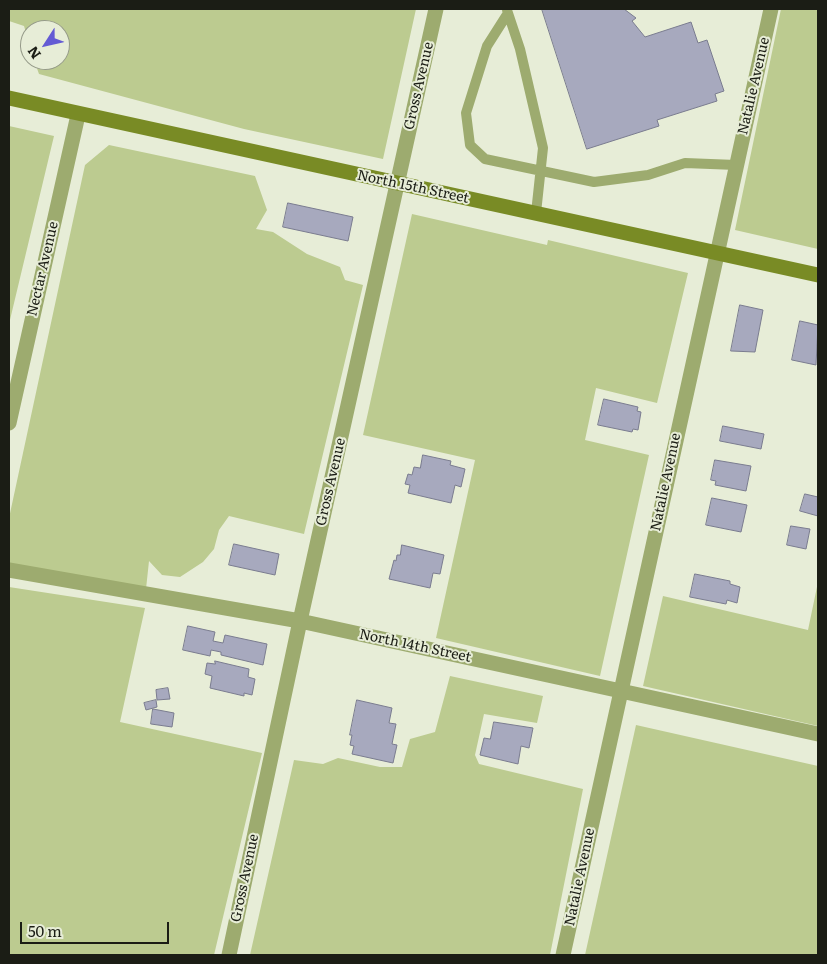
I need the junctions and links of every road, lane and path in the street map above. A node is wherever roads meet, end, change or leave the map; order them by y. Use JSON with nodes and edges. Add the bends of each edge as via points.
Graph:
{"nodes":[{"id":1,"x":436,"y":9,"type":"edge"},
{"id":2,"x":771,"y":9,"type":"edge"},
{"id":3,"x":507,"y":11,"type":"edge"},
{"id":4,"x":9,"y":98,"type":"edge"},
{"id":5,"x":78,"y":115,"type":"junction"},
{"id":6,"x":736,"y":165,"type":"junction"},
{"id":7,"x":540,"y":172,"type":"junction"},
{"id":8,"x":397,"y":184,"type":"junction"},
{"id":9,"x":536,"y":213,"type":"junction"},
{"id":10,"x":716,"y":252,"type":"junction"},
{"id":11,"x":818,"y":275,"type":"edge"},
{"id":12,"x":9,"y":423,"type":"edge"},
{"id":13,"x":9,"y":570,"type":"edge"},
{"id":14,"x":300,"y":621,"type":"junction"},
{"id":15,"x":620,"y":692,"type":"junction"},
{"id":16,"x":818,"y":734,"type":"edge"},
{"id":17,"x":229,"y":955,"type":"edge"},
{"id":18,"x":563,"y":955,"type":"edge"}],
"edges":[{"from":1,"to":8,"type":"street","name":"Gross Avenue"},
{"from":2,"to":6,"type":"street","name":"Natalie Avenue"},
{"from":3,"to":7,"type":"lane","via":[[520,49],[543,148]]},
{"from":3,"to":7,"type":"lane","via":[[487,46],[466,113],[470,145],[485,159]]},
{"from":4,"to":5,"type":"street","name":"North 15th Street"},
{"from":5,"to":8,"type":"street","name":"North 15th Street"},
{"from":5,"to":12,"type":"street","name":"Nectar Avenue"},
{"from":6,"to":7,"type":"lane","via":[[685,164],[648,175],[594,182]]},
{"from":6,"to":10,"type":"street","name":"Natalie Avenue"},
{"from":7,"to":9,"type":"lane"},
{"from":8,"to":9,"type":"street","name":"North 15th Street"},
{"from":8,"to":14,"type":"street","name":"Gross Avenue"},
{"from":9,"to":10,"type":"street","name":"North 15th Street"},
{"from":10,"to":11,"type":"street","name":"North 15th Street"},
{"from":10,"to":15,"type":"street","name":"Natalie Avenue"},
{"from":13,"to":14,"type":"street","name":"North 14th Street"},
{"from":14,"to":15,"type":"street","name":"North 14th Street"},
{"from":14,"to":17,"type":"street","name":"Gross Avenue"},
{"from":15,"to":16,"type":"street","name":"North 14th Street"},
{"from":15,"to":18,"type":"street","name":"Natalie Avenue"}]}
